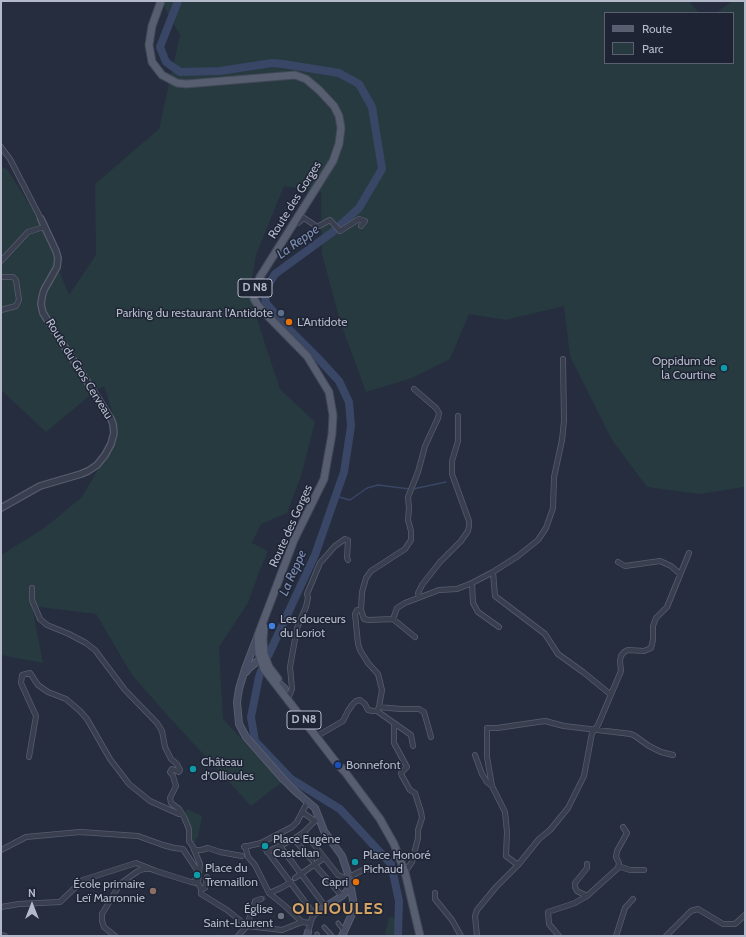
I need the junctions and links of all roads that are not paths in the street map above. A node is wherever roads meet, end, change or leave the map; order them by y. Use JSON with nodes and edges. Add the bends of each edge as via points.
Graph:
{"nodes":[{"id":1,"x":161,"y":1,"type":"edge"},
{"id":2,"x":1,"y":147,"type":"edge"},
{"id":3,"x":41,"y":219,"type":"joint"},
{"id":4,"x":294,"y":223,"type":"junction"},
{"id":5,"x":361,"y":226,"type":"dead end"},
{"id":6,"x":44,"y":227,"type":"junction"},
{"id":7,"x":1,"y":261,"type":"edge"},
{"id":8,"x":1,"y":276,"type":"edge"},
{"id":9,"x":1,"y":310,"type":"edge"},
{"id":10,"x":563,"y":359,"type":"dead end"},
{"id":11,"x":414,"y":389,"type":"dead end"},
{"id":12,"x":458,"y":416,"type":"dead end"},
{"id":13,"x":1,"y":508,"type":"edge"},
{"id":14,"x":689,"y":553,"type":"dead end"},
{"id":15,"x":348,"y":560,"type":"dead end"},
{"id":16,"x":618,"y":562,"type":"dead end"},
{"id":17,"x":493,"y":572,"type":"junction"},
{"id":18,"x":680,"y":574,"type":"junction"},
{"id":19,"x":472,"y":583,"type":"junction"},
{"id":20,"x":32,"y":588,"type":"dead end"},
{"id":21,"x":419,"y":597,"type":"junction"},
{"id":22,"x":361,"y":610,"type":"junction"},
{"id":23,"x":266,"y":614,"type":"junction"},
{"id":24,"x":394,"y":619,"type":"junction"},
{"id":25,"x":499,"y":627,"type":"dead end"},
{"id":26,"x":258,"y":635,"type":"junction"},
{"id":27,"x":415,"y":637,"type":"dead end"},
{"id":28,"x":262,"y":658,"type":"junction"},
{"id":29,"x":248,"y":659,"type":"junction"},
{"id":30,"x":253,"y":665,"type":"junction"},
{"id":31,"x":264,"y":669,"type":"junction"},
{"id":32,"x":242,"y":676,"type":"junction"},
{"id":33,"x":610,"y":694,"type":"junction"},
{"id":34,"x":290,"y":696,"type":"junction"},
{"id":35,"x":378,"y":709,"type":"junction"},
{"id":36,"x":394,"y":724,"type":"junction"},
{"id":37,"x":595,"y":729,"type":"junction"},
{"id":38,"x":319,"y":735,"type":"junction"},
{"id":39,"x":431,"y":737,"type":"dead end"},
{"id":40,"x":413,"y":746,"type":"dead end"},
{"id":41,"x":475,"y":755,"type":"dead end"},
{"id":42,"x":673,"y":755,"type":"dead end"},
{"id":43,"x":29,"y":757,"type":"dead end"},
{"id":44,"x":344,"y":771,"type":"junction"},
{"id":45,"x":492,"y":786,"type":"junction"},
{"id":46,"x":308,"y":801,"type":"junction"},
{"id":47,"x":302,"y":812,"type":"junction"},
{"id":48,"x":182,"y":814,"type":"junction"},
{"id":49,"x":317,"y":820,"type":"junction"},
{"id":50,"x":623,"y":828,"type":"dead end"},
{"id":51,"x":275,"y":830,"type":"dead end"},
{"id":52,"x":304,"y":832,"type":"junction"},
{"id":53,"x":274,"y":836,"type":"junction"},
{"id":54,"x":294,"y":839,"type":"junction"},
{"id":55,"x":260,"y":843,"type":"junction"},
{"id":56,"x":279,"y":844,"type":"junction"},
{"id":57,"x":1,"y":850,"type":"edge"},
{"id":58,"x":194,"y":850,"type":"junction"},
{"id":59,"x":267,"y":852,"type":"junction"},
{"id":60,"x":246,"y":856,"type":"junction"},
{"id":61,"x":324,"y":858,"type":"junction"},
{"id":62,"x":314,"y":863,"type":"junction"},
{"id":63,"x":128,"y":864,"type":"junction"},
{"id":64,"x":587,"y":864,"type":"dead end"},
{"id":65,"x":518,"y":865,"type":"junction"},
{"id":66,"x":618,"y":868,"type":"junction"},
{"id":67,"x":151,"y":869,"type":"junction"},
{"id":68,"x":198,"y":870,"type":"junction"},
{"id":69,"x":371,"y":870,"type":"dead end"},
{"id":70,"x":644,"y":870,"type":"dead end"},
{"id":71,"x":405,"y":872,"type":"junction"},
{"id":72,"x":134,"y":873,"type":"junction"},
{"id":73,"x":301,"y":874,"type":"junction"},
{"id":74,"x":207,"y":877,"type":"dead end"},
{"id":75,"x":295,"y":878,"type":"dead end"},
{"id":76,"x":349,"y":880,"type":"junction"},
{"id":77,"x":290,"y":882,"type":"junction"},
{"id":78,"x":197,"y":883,"type":"junction"},
{"id":79,"x":201,"y":889,"type":"junction"},
{"id":80,"x":435,"y":893,"type":"dead end"},
{"id":81,"x":268,"y":895,"type":"junction"},
{"id":82,"x":342,"y":896,"type":"junction"},
{"id":83,"x":587,"y":896,"type":"junction"},
{"id":84,"x":261,"y":899,"type":"tunnel mouth"},
{"id":85,"x":633,"y":899,"type":"dead end"},
{"id":86,"x":353,"y":901,"type":"junction"},
{"id":87,"x":325,"y":906,"type":"junction"},
{"id":88,"x":1,"y":907,"type":"edge"},
{"id":89,"x":316,"y":913,"type":"junction"},
{"id":90,"x":745,"y":915,"type":"edge"},
{"id":91,"x":302,"y":922,"type":"junction"},
{"id":92,"x":310,"y":923,"type":"junction"},
{"id":93,"x":338,"y":923,"type":"dead end"},
{"id":94,"x":247,"y":926,"type":"junction"},
{"id":95,"x":324,"y":927,"type":"dead end"},
{"id":96,"x":308,"y":934,"type":"edge"},
{"id":97,"x":343,"y":934,"type":"edge"},
{"id":98,"x":1,"y":935,"type":"edge"},
{"id":99,"x":6,"y":936,"type":"edge"},
{"id":100,"x":115,"y":936,"type":"edge"},
{"id":101,"x":238,"y":936,"type":"edge"},
{"id":102,"x":332,"y":936,"type":"edge"},
{"id":103,"x":420,"y":936,"type":"edge"},
{"id":104,"x":461,"y":936,"type":"edge"},
{"id":105,"x":478,"y":936,"type":"edge"},
{"id":106,"x":559,"y":936,"type":"edge"},
{"id":107,"x":616,"y":936,"type":"edge"},
{"id":108,"x":666,"y":936,"type":"edge"}],
"edges":[{"from":1,"to":4,"type":"main road","name":"Route des Gorges","number":"D N8","via":[[150,34],[150,54],[154,66],[162,75],[177,83],[186,84],[296,75],[306,79],[334,106],[341,128],[337,152]]},
{"from":2,"to":3,"type":"street","via":[[10,159]]},
{"from":3,"to":6,"type":"street","name":"Route du Gros Cerveau"},
{"from":4,"to":5,"type":"street","via":[[304,218],[319,226],[330,220],[340,231],[359,219],[364,222]]},
{"from":4,"to":23,"type":"main road","name":"Route des Gorges","number":"D N8","via":[[260,277],[254,290],[254,299],[307,356],[327,387],[331,397],[332,425],[324,479],[294,540]]},
{"from":6,"to":7,"type":"street","via":[[28,232]]},
{"from":6,"to":13,"type":"street","name":"Route du Gros Cerveau","via":[[58,258],[57,267],[42,297],[43,313],[111,419],[114,433],[105,455],[88,471],[40,486]]},
{"from":8,"to":9,"type":"street","via":[[13,277],[16,280],[18,300],[16,306]]},
{"from":10,"to":17,"type":"street","via":[[564,421],[554,477],[550,520],[538,540]]},
{"from":11,"to":22,"type":"street","via":[[439,412],[408,497],[410,540],[405,550],[371,571],[366,578]]},
{"from":12,"to":21,"type":"street","via":[[458,441],[452,461],[452,474],[469,521],[468,531],[422,586],[418,593]]},
{"from":14,"to":18,"type":"street"},
{"from":15,"to":34,"type":"street","via":[[348,540],[345,539],[320,563],[297,628],[290,667]]},
{"from":16,"to":18,"type":"street","via":[[625,566],[660,561]]},
{"from":17,"to":19,"type":"street"},
{"from":17,"to":33,"type":"street","via":[[495,596],[545,634],[558,654]]},
{"from":18,"to":33,"type":"street","via":[[667,607],[656,618],[651,648],[624,652],[620,661],[621,671]]},
{"from":19,"to":21,"type":"street"},
{"from":19,"to":25,"type":"street","via":[[473,603],[478,612]]},
{"from":20,"to":48,"type":"street","via":[[32,600],[40,618],[47,625],[69,634],[95,650],[126,690],[157,723],[162,731],[165,747],[180,770],[179,772],[172,769],[170,772],[176,786],[170,798],[171,803]]},
{"from":21,"to":24,"type":"street","via":[[398,608]]},
{"from":22,"to":24,"type":"street","via":[[364,619]]},
{"from":22,"to":35,"type":"street","via":[[355,612],[360,650],[378,674],[382,690]]},
{"from":23,"to":26,"type":"main road","name":"Route des Gorges","number":"D N8"},
{"from":23,"to":28,"type":"main road","name":"Route des Gorges","number":"D N8"},
{"from":24,"to":27,"type":"street"},
{"from":26,"to":28,"type":"main road","name":"Route des Gorges","number":"D N8","via":[[257,643]]},
{"from":26,"to":29,"type":"main road"},
{"from":28,"to":29,"type":"main road"},
{"from":28,"to":30,"type":"main road"},
{"from":28,"to":31,"type":"main road","name":"Route des Gorges","number":"D N8"},
{"from":28,"to":34,"type":"main road","name":"Route des Gorges","number":"D N8"},
{"from":29,"to":32,"type":"main road"},
{"from":30,"to":31,"type":"main road"},
{"from":30,"to":32,"type":"main road"},
{"from":31,"to":44,"type":"main road","name":"Route des Gorges","number":"D N8"},
{"from":32,"to":46,"type":"main road","via":[[237,702],[242,731],[283,779]]},
{"from":33,"to":37,"type":"street"},
{"from":34,"to":38,"type":"main road","name":"Route des Gorges","number":"D N8"},
{"from":35,"to":36,"type":"street"},
{"from":35,"to":38,"type":"street","via":[[368,710],[360,700],[356,701],[343,721]]},
{"from":35,"to":39,"type":"street","via":[[419,709],[424,712]]},
{"from":36,"to":40,"type":"street","via":[[410,735]]},
{"from":36,"to":71,"type":"street","via":[[394,743],[407,767],[401,773],[410,790],[415,793],[422,818],[412,862]]},
{"from":37,"to":42,"type":"street","via":[[635,736],[660,752]]},
{"from":37,"to":45,"type":"street","via":[[545,721],[487,730],[487,757]]},
{"from":37,"to":65,"type":"street","via":[[592,733],[584,776],[568,808]]},
{"from":38,"to":44,"type":"main road","name":"Route des Gorges","number":"D N8"},
{"from":41,"to":45,"type":"street","via":[[482,774]]},
{"from":43,"to":48,"type":"street","via":[[36,716],[21,683],[22,675],[30,673],[38,685],[66,699],[80,711],[129,784],[150,801]]},
{"from":44,"to":71,"type":"main road","name":"Route des Gorges","number":"D N8","via":[[388,833]]},
{"from":45,"to":65,"type":"street","via":[[504,812],[507,832],[506,856]]},
{"from":46,"to":47,"type":"street"},
{"from":46,"to":49,"type":"main road","via":[[315,808]]},
{"from":47,"to":49,"type":"street"},
{"from":47,"to":53,"type":"street","via":[[292,827]]},
{"from":48,"to":58,"type":"street"},
{"from":49,"to":52,"type":"street"},
{"from":49,"to":76,"type":"main road","via":[[342,856]]},
{"from":50,"to":66,"type":"street","via":[[627,833],[617,851]]},
{"from":51,"to":53,"type":"street"},
{"from":52,"to":54,"type":"street"},
{"from":52,"to":61,"type":"street"},
{"from":53,"to":55,"type":"street"},
{"from":54,"to":56,"type":"street"},
{"from":54,"to":62,"type":"street"},
{"from":55,"to":59,"type":"street"},
{"from":55,"to":60,"type":"street","via":[[244,846]]},
{"from":56,"to":59,"type":"street"},
{"from":56,"to":73,"type":"street"},
{"from":57,"to":68,"type":"street","via":[[26,837],[80,832],[138,836],[174,848],[183,848]]},
{"from":58,"to":60,"type":"street","via":[[208,848]]},
{"from":58,"to":68,"type":"street","via":[[200,864]]},
{"from":59,"to":77,"type":"street"},
{"from":60,"to":81,"type":"street","via":[[255,865]]},
{"from":61,"to":62,"type":"street"},
{"from":61,"to":76,"type":"street","via":[[338,875]]},
{"from":62,"to":73,"type":"street"},
{"from":62,"to":82,"type":"street"},
{"from":63,"to":67,"type":"street","via":[[136,863]]},
{"from":63,"to":72,"type":"street","via":[[136,866]]},
{"from":63,"to":88,"type":"street","via":[[83,880],[60,902]]},
{"from":64,"to":83,"type":"street","via":[[587,868],[574,883],[577,891]]},
{"from":65,"to":105,"type":"street","via":[[477,910],[475,916]]},
{"from":66,"to":70,"type":"street"},
{"from":66,"to":83,"type":"street"},
{"from":67,"to":72,"type":"street"},
{"from":67,"to":78,"type":"street"},
{"from":68,"to":78,"type":"street"},
{"from":69,"to":76,"type":"street","via":[[367,868]]},
{"from":71,"to":103,"type":"main road","number":"D N8"},
{"from":72,"to":100,"type":"street","via":[[120,884],[102,914],[104,927]]},
{"from":73,"to":75,"type":"street"},
{"from":73,"to":87,"type":"street"},
{"from":74,"to":79,"type":"street","via":[[205,888]]},
{"from":76,"to":82,"type":"main road","via":[[348,890]]},
{"from":76,"to":86,"type":"main road"},
{"from":77,"to":81,"type":"street"},
{"from":77,"to":89,"type":"street"},
{"from":78,"to":79,"type":"street"},
{"from":79,"to":94,"type":"street","via":[[201,894]]},
{"from":80,"to":104,"type":"street","via":[[435,899]]},
{"from":81,"to":91,"type":"street"},
{"from":82,"to":86,"type":"main road"},
{"from":82,"to":87,"type":"main road"},
{"from":83,"to":106,"type":"street","via":[[548,912],[550,924]]},
{"from":84,"to":94,"type":"street","via":[[255,902]]},
{"from":85,"to":107,"type":"street","via":[[625,908]]},
{"from":86,"to":97,"type":"main road","via":[[352,914]]},
{"from":87,"to":89,"type":"main road"},
{"from":89,"to":92,"type":"street"},
{"from":90,"to":108,"type":"street","via":[[735,924],[723,924],[698,909],[691,911]]},
{"from":91,"to":92,"type":"street"},
{"from":91,"to":94,"type":"street","via":[[282,930]]},
{"from":92,"to":96,"type":"street"},
{"from":93,"to":97,"type":"street"},
{"from":94,"to":101,"type":"street"},
{"from":95,"to":102,"type":"street"},
{"from":98,"to":99,"type":"street"}]}
